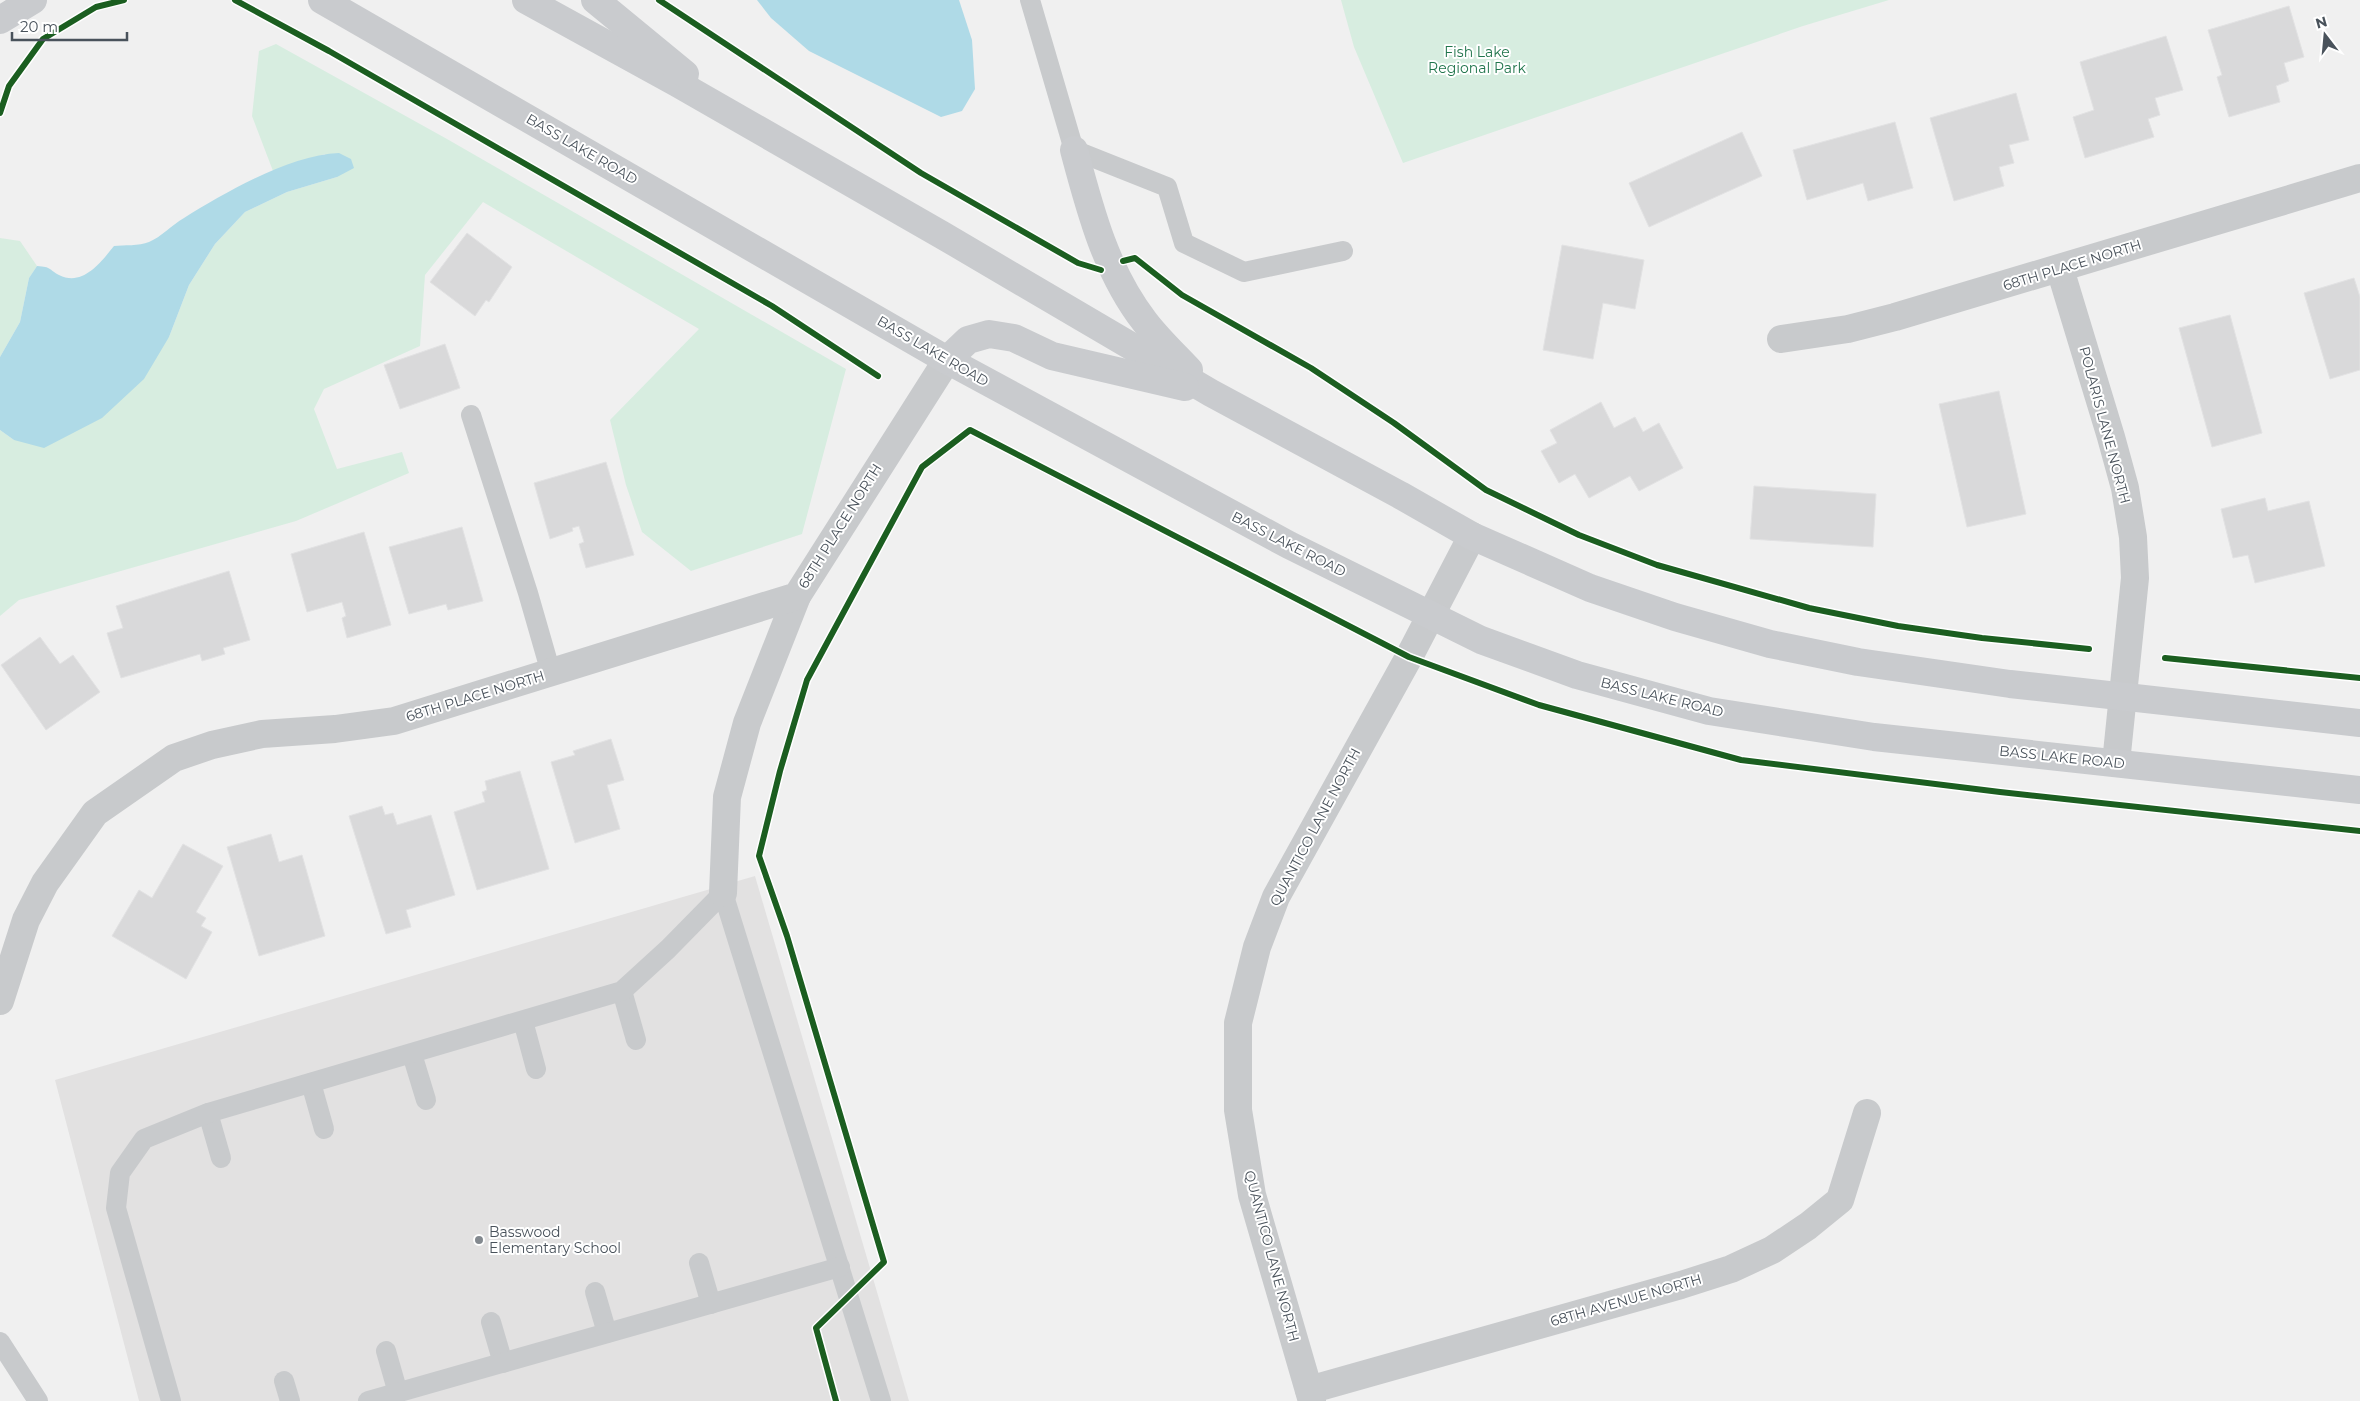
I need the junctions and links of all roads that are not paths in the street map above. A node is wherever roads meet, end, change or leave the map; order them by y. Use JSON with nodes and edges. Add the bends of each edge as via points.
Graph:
{"nodes":[{"id":1,"x":33,"y":0,"type":"edge"},
{"id":2,"x":322,"y":0,"type":"edge"},
{"id":3,"x":526,"y":0,"type":"edge"},
{"id":4,"x":595,"y":0,"type":"edge"},
{"id":5,"x":1030,"y":0,"type":"edge"},
{"id":6,"x":0,"y":20,"type":"edge"},
{"id":7,"x":740,"y":119,"type":"junction"},
{"id":8,"x":1074,"y":150,"type":"junction"},
{"id":9,"x":2360,"y":178,"type":"edge"},
{"id":10,"x":1344,"y":251,"type":"dead end"},
{"id":11,"x":2060,"y":269,"type":"junction"},
{"id":12,"x":1781,"y":339,"type":"dead end"},
{"id":13,"x":947,"y":360,"type":"junction"},
{"id":14,"x":1210,"y":393,"type":"junction"},
{"id":15,"x":471,"y":415,"type":"dead end"},
{"id":16,"x":1472,"y":536,"type":"junction"},
{"id":17,"x":796,"y":596,"type":"junction"},
{"id":18,"x":1430,"y":615,"type":"junction"},
{"id":19,"x":551,"y":673,"type":"junction"},
{"id":20,"x":2124,"y":696,"type":"junction"},
{"id":21,"x":2360,"y":723,"type":"edge"},
{"id":22,"x":2116,"y":763,"type":"junction"},
{"id":23,"x":2360,"y":790,"type":"edge"},
{"id":24,"x":723,"y":892,"type":"junction"},
{"id":25,"x":622,"y":991,"type":"junction"},
{"id":26,"x":0,"y":1001,"type":"edge"},
{"id":27,"x":523,"y":1021,"type":"junction"},
{"id":28,"x":636,"y":1040,"type":"dead end"},
{"id":29,"x":412,"y":1054,"type":"junction"},
{"id":30,"x":536,"y":1069,"type":"dead end"},
{"id":31,"x":311,"y":1083,"type":"junction"},
{"id":32,"x":426,"y":1100,"type":"dead end"},
{"id":33,"x":208,"y":1113,"type":"junction"},
{"id":34,"x":1866,"y":1113,"type":"dead end"},
{"id":35,"x":324,"y":1129,"type":"dead end"},
{"id":36,"x":221,"y":1158,"type":"dead end"},
{"id":37,"x":699,"y":1263,"type":"dead end"},
{"id":38,"x":840,"y":1267,"type":"junction"},
{"id":39,"x":595,"y":1292,"type":"dead end"},
{"id":40,"x":711,"y":1304,"type":"junction"},
{"id":41,"x":491,"y":1322,"type":"dead end"},
{"id":42,"x":607,"y":1333,"type":"junction"},
{"id":43,"x":0,"y":1342,"type":"edge"},
{"id":44,"x":386,"y":1351,"type":"dead end"},
{"id":45,"x":503,"y":1363,"type":"junction"},
{"id":46,"x":284,"y":1381,"type":"dead end"},
{"id":47,"x":398,"y":1393,"type":"junction"},
{"id":48,"x":1311,"y":1395,"type":"edge"},
{"id":49,"x":38,"y":1401,"type":"edge"},
{"id":50,"x":171,"y":1401,"type":"edge"},
{"id":51,"x":290,"y":1401,"type":"edge"},
{"id":52,"x":368,"y":1401,"type":"edge"},
{"id":53,"x":881,"y":1401,"type":"edge"}],
"edges":[{"from":1,"to":6,"type":"main road"},
{"from":2,"to":13,"type":"main road","name":"BASS LAKE ROAD"},
{"from":3,"to":7,"type":"main road"},
{"from":4,"to":7,"type":"main road"},
{"from":5,"to":8,"type":"lane"},
{"from":7,"to":14,"type":"main road"},
{"from":8,"to":10,"type":"lane","via":[[1167,187],[1184,243],[1244,272]]},
{"from":8,"to":14,"type":"main road","via":[[1111,265],[1144,322]]},
{"from":9,"to":11,"type":"street","name":"68TH PLACE NORTH"},
{"from":11,"to":12,"type":"street","name":"68TH PLACE NORTH","via":[[1848,329]]},
{"from":11,"to":20,"type":"street","name":"POLARIS LANE NORTH","via":[[2116,454],[2133,537],[2135,578]]},
{"from":13,"to":14,"type":"main road","via":[[968,340],[989,334],[1014,338],[1052,356]]},
{"from":13,"to":17,"type":"street","name":"68TH PLACE NORTH"},
{"from":13,"to":18,"type":"main road","name":"BASS LAKE ROAD","via":[[1289,545]]},
{"from":14,"to":16,"type":"main road"},
{"from":15,"to":19,"type":"lane"},
{"from":16,"to":18,"type":"street","name":"QUANTICO LANE NORTH"},
{"from":16,"to":20,"type":"main road","via":[[1590,588],[1770,644],[1858,662],[2010,684]]},
{"from":17,"to":19,"type":"street","name":"68TH PLACE NORTH"},
{"from":17,"to":24,"type":"street","via":[[746,723],[727,797]]},
{"from":18,"to":22,"type":"main road","name":"BASS LAKE ROAD","via":[[1481,640],[1577,675],[1709,711],[1874,737]]},
{"from":18,"to":48,"type":"street","name":"QUANTICO LANE NORTH","via":[[1276,896],[1257,947],[1238,1023],[1238,1110],[1252,1195]]},
{"from":19,"to":26,"type":"street","name":"68TH PLACE NORTH","via":[[394,721],[262,734],[212,745],[174,758],[95,813],[71,845],[45,883],[26,920]]},
{"from":20,"to":21,"type":"main road"},
{"from":20,"to":22,"type":"street","name":"POLARIS LANE NORTH"},
{"from":22,"to":23,"type":"main road","name":"BASS LAKE ROAD"},
{"from":24,"to":25,"type":"lane"},
{"from":24,"to":38,"type":"lane"},
{"from":25,"to":27,"type":"lane"},
{"from":25,"to":28,"type":"lane"},
{"from":27,"to":29,"type":"lane"},
{"from":27,"to":30,"type":"lane"},
{"from":29,"to":31,"type":"lane"},
{"from":29,"to":32,"type":"lane"},
{"from":31,"to":33,"type":"lane"},
{"from":31,"to":35,"type":"lane"},
{"from":33,"to":36,"type":"lane"},
{"from":33,"to":50,"type":"lane","via":[[144,1139],[120,1173],[116,1208]]},
{"from":34,"to":48,"type":"street","name":"68TH AVENUE NORTH","via":[[1840,1200],[1772,1250],[1731,1269],[1682,1285]]},
{"from":37,"to":40,"type":"lane"},
{"from":38,"to":40,"type":"lane"},
{"from":38,"to":53,"type":"lane"},
{"from":39,"to":42,"type":"lane"},
{"from":40,"to":42,"type":"lane"},
{"from":41,"to":45,"type":"lane"},
{"from":42,"to":45,"type":"lane"},
{"from":43,"to":49,"type":"lane"},
{"from":44,"to":47,"type":"lane"},
{"from":45,"to":47,"type":"lane"},
{"from":46,"to":51,"type":"lane"},
{"from":47,"to":52,"type":"lane"}]}
